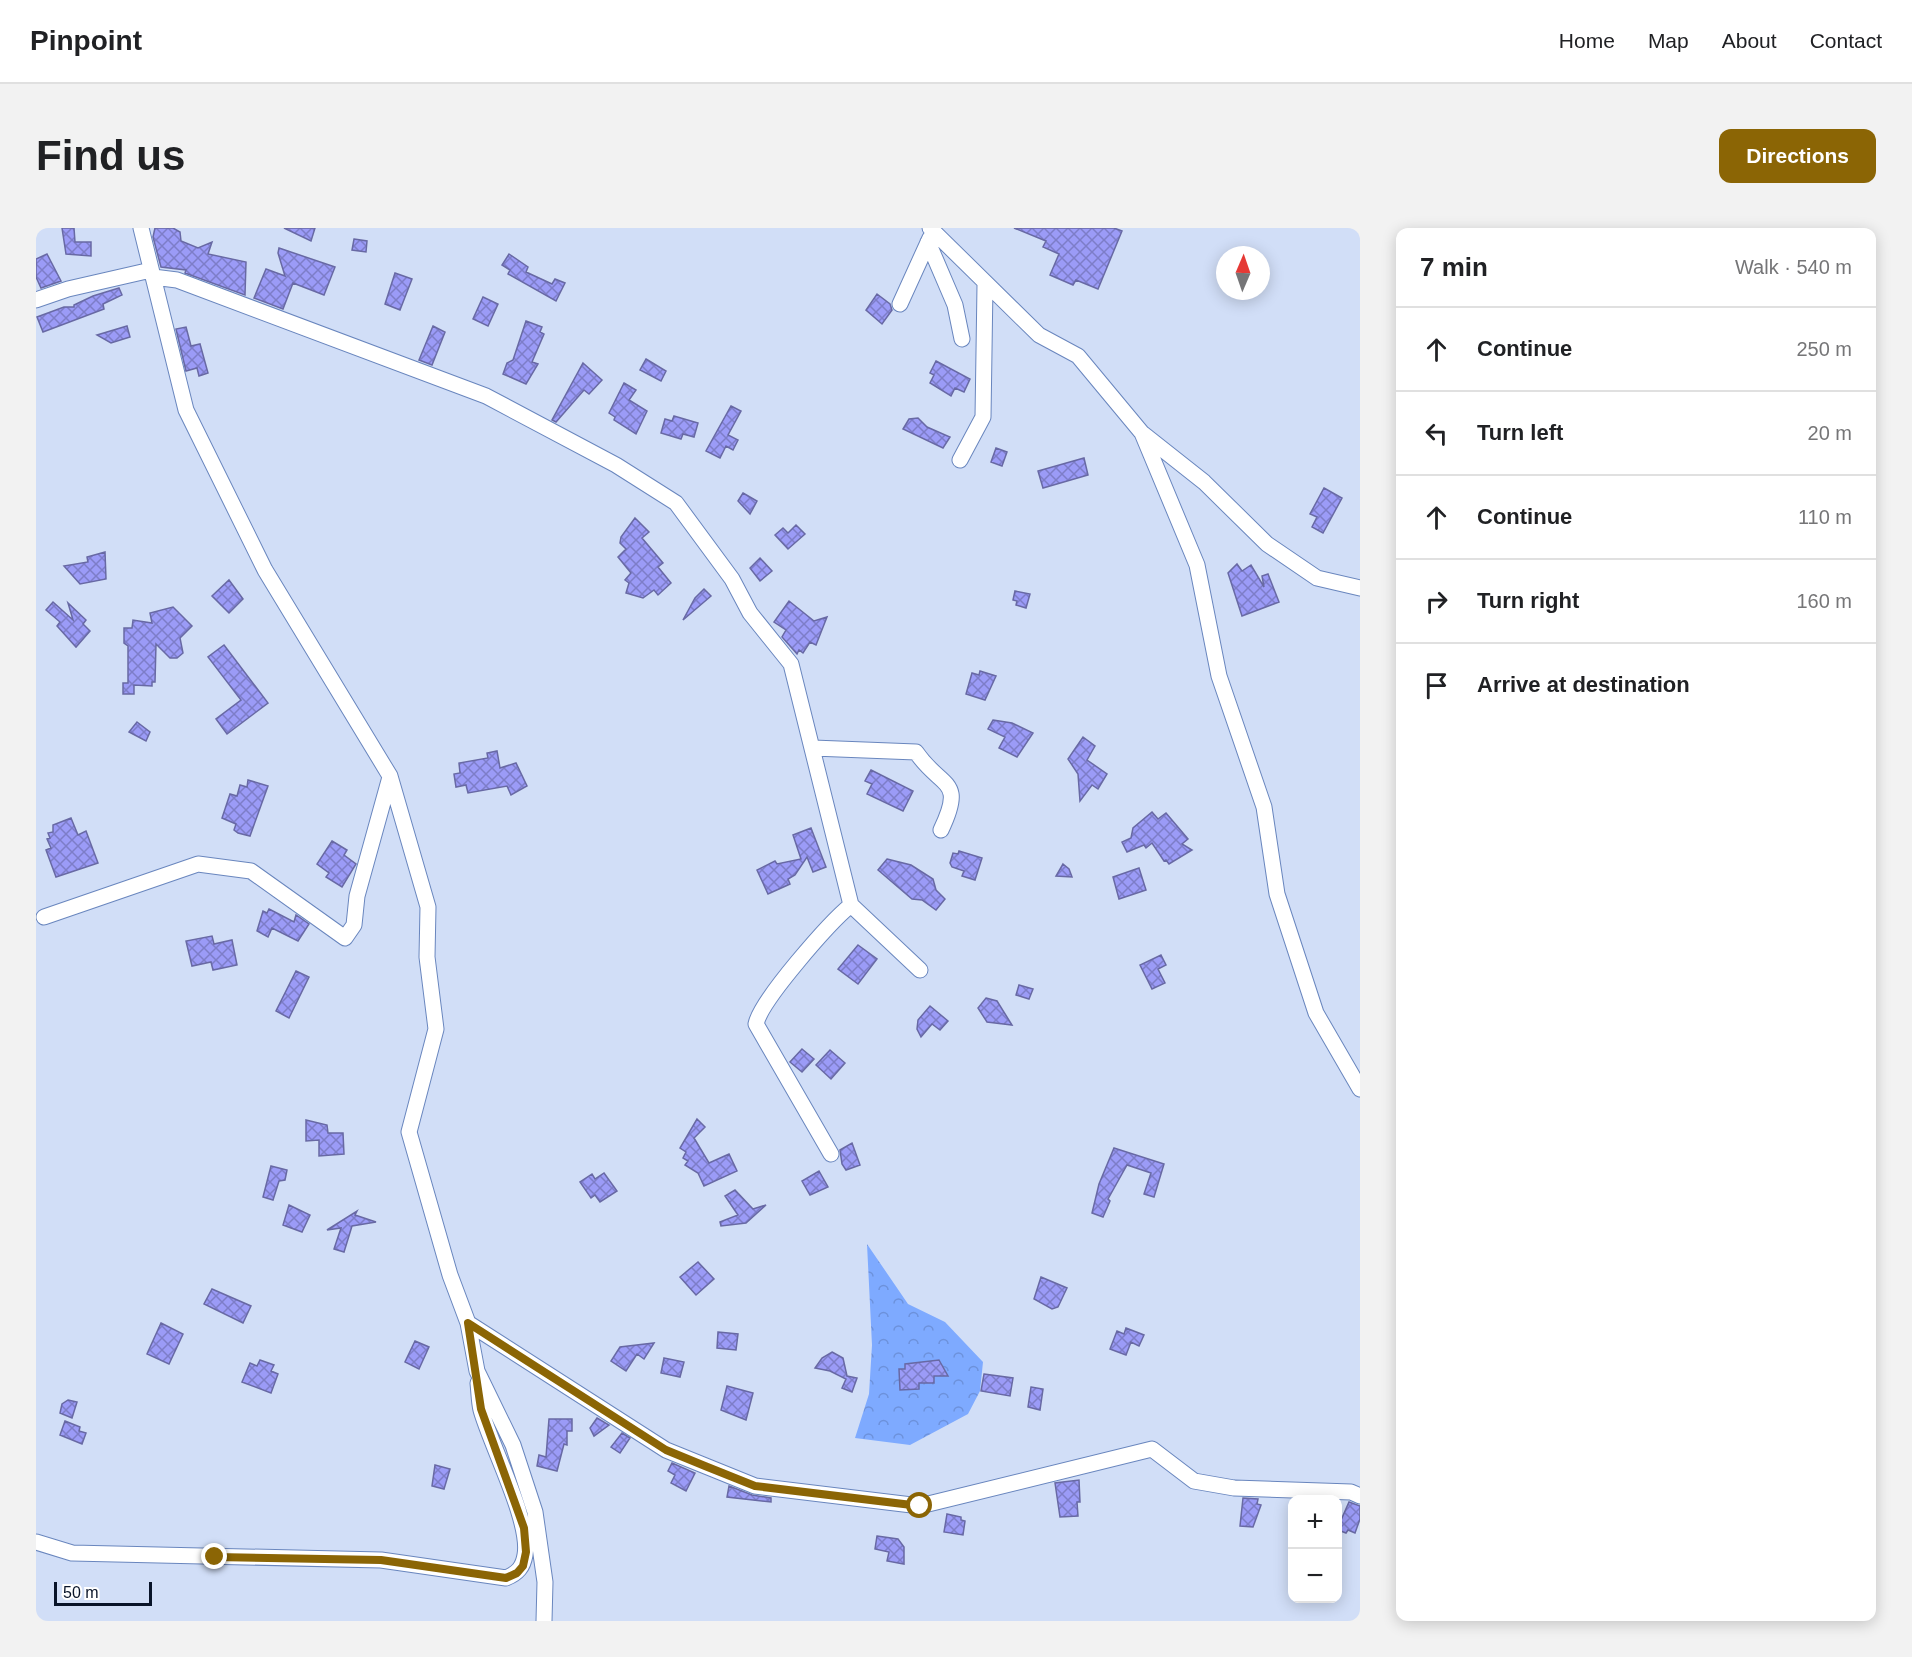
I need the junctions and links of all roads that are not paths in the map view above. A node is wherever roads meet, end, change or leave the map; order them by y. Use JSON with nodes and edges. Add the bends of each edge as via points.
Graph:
{"nodes":[{"id":1,"x":141,"y":228,"type":"edge"},
{"id":2,"x":930,"y":234,"type":"edge"},
{"id":3,"x":153,"y":277,"type":"junction"},
{"id":4,"x":985,"y":285,"type":"junction"},
{"id":5,"x":36,"y":300,"type":"edge"},
{"id":6,"x":900,"y":304,"type":"dead end"},
{"id":7,"x":962,"y":339,"type":"dead end"},
{"id":8,"x":1142,"y":433,"type":"junction"},
{"id":9,"x":960,"y":460,"type":"dead end"},
{"id":10,"x":1360,"y":588,"type":"edge"},
{"id":11,"x":813,"y":748,"type":"junction"},
{"id":12,"x":390,"y":776,"type":"junction"},
{"id":13,"x":940,"y":830,"type":"dead end"},
{"id":14,"x":851,"y":905,"type":"junction"},
{"id":15,"x":44,"y":917,"type":"dead end"},
{"id":16,"x":920,"y":970,"type":"dead end"},
{"id":17,"x":1360,"y":1089,"type":"edge"},
{"id":18,"x":831,"y":1154,"type":"dead end"},
{"id":19,"x":468,"y":1323,"type":"junction"},
{"id":20,"x":477,"y":1371,"type":"junction"},
{"id":21,"x":1360,"y":1496,"type":"edge"},
{"id":22,"x":36,"y":1542,"type":"edge"},
{"id":23,"x":544,"y":1621,"type":"edge"}],
"edges":[{"from":1,"to":3,"type":"street"},
{"from":2,"to":4,"type":"street"},
{"from":2,"to":6,"type":"street"},
{"from":2,"to":7,"type":"street","via":[[955,305]]},
{"from":3,"to":5,"type":"street","via":[[151,270]]},
{"from":3,"to":11,"type":"street","via":[[177,280],[486,396],[616,465],[676,503],[732,579],[755,620],[791,664]]},
{"from":3,"to":12,"type":"street","via":[[186,410],[265,570]]},
{"from":4,"to":8,"type":"street","via":[[1039,335],[1078,356]]},
{"from":4,"to":9,"type":"street","via":[[983,417]]},
{"from":8,"to":10,"type":"street","via":[[1204,482],[1267,544],[1317,578]]},
{"from":8,"to":17,"type":"street","via":[[1197,565],[1219,676],[1264,807],[1277,894],[1316,1013]]},
{"from":11,"to":13,"type":"street","via":[[916,752],[953,796]]},
{"from":11,"to":14,"type":"street"},
{"from":12,"to":15,"type":"street","via":[[357,896],[354,925],[345,938],[250,871],[198,864]]},
{"from":12,"to":19,"type":"street","via":[[428,907],[427,957],[436,1029],[409,1132],[450,1275]]},
{"from":14,"to":16,"type":"street"},
{"from":14,"to":18,"type":"street","via":[[758,1012],[756,1024]]},
{"from":19,"to":20,"type":"street"},
{"from":19,"to":21,"type":"street","via":[[666,1450],[755,1486],[920,1506],[1152,1449],[1194,1481],[1234,1488],[1351,1492]]},
{"from":20,"to":22,"type":"street","via":[[481,1409],[524,1528],[523,1566],[506,1578],[381,1560],[72,1553]]},
{"from":20,"to":23,"type":"street","via":[[513,1445],[535,1512],[544,1582]]}]}
